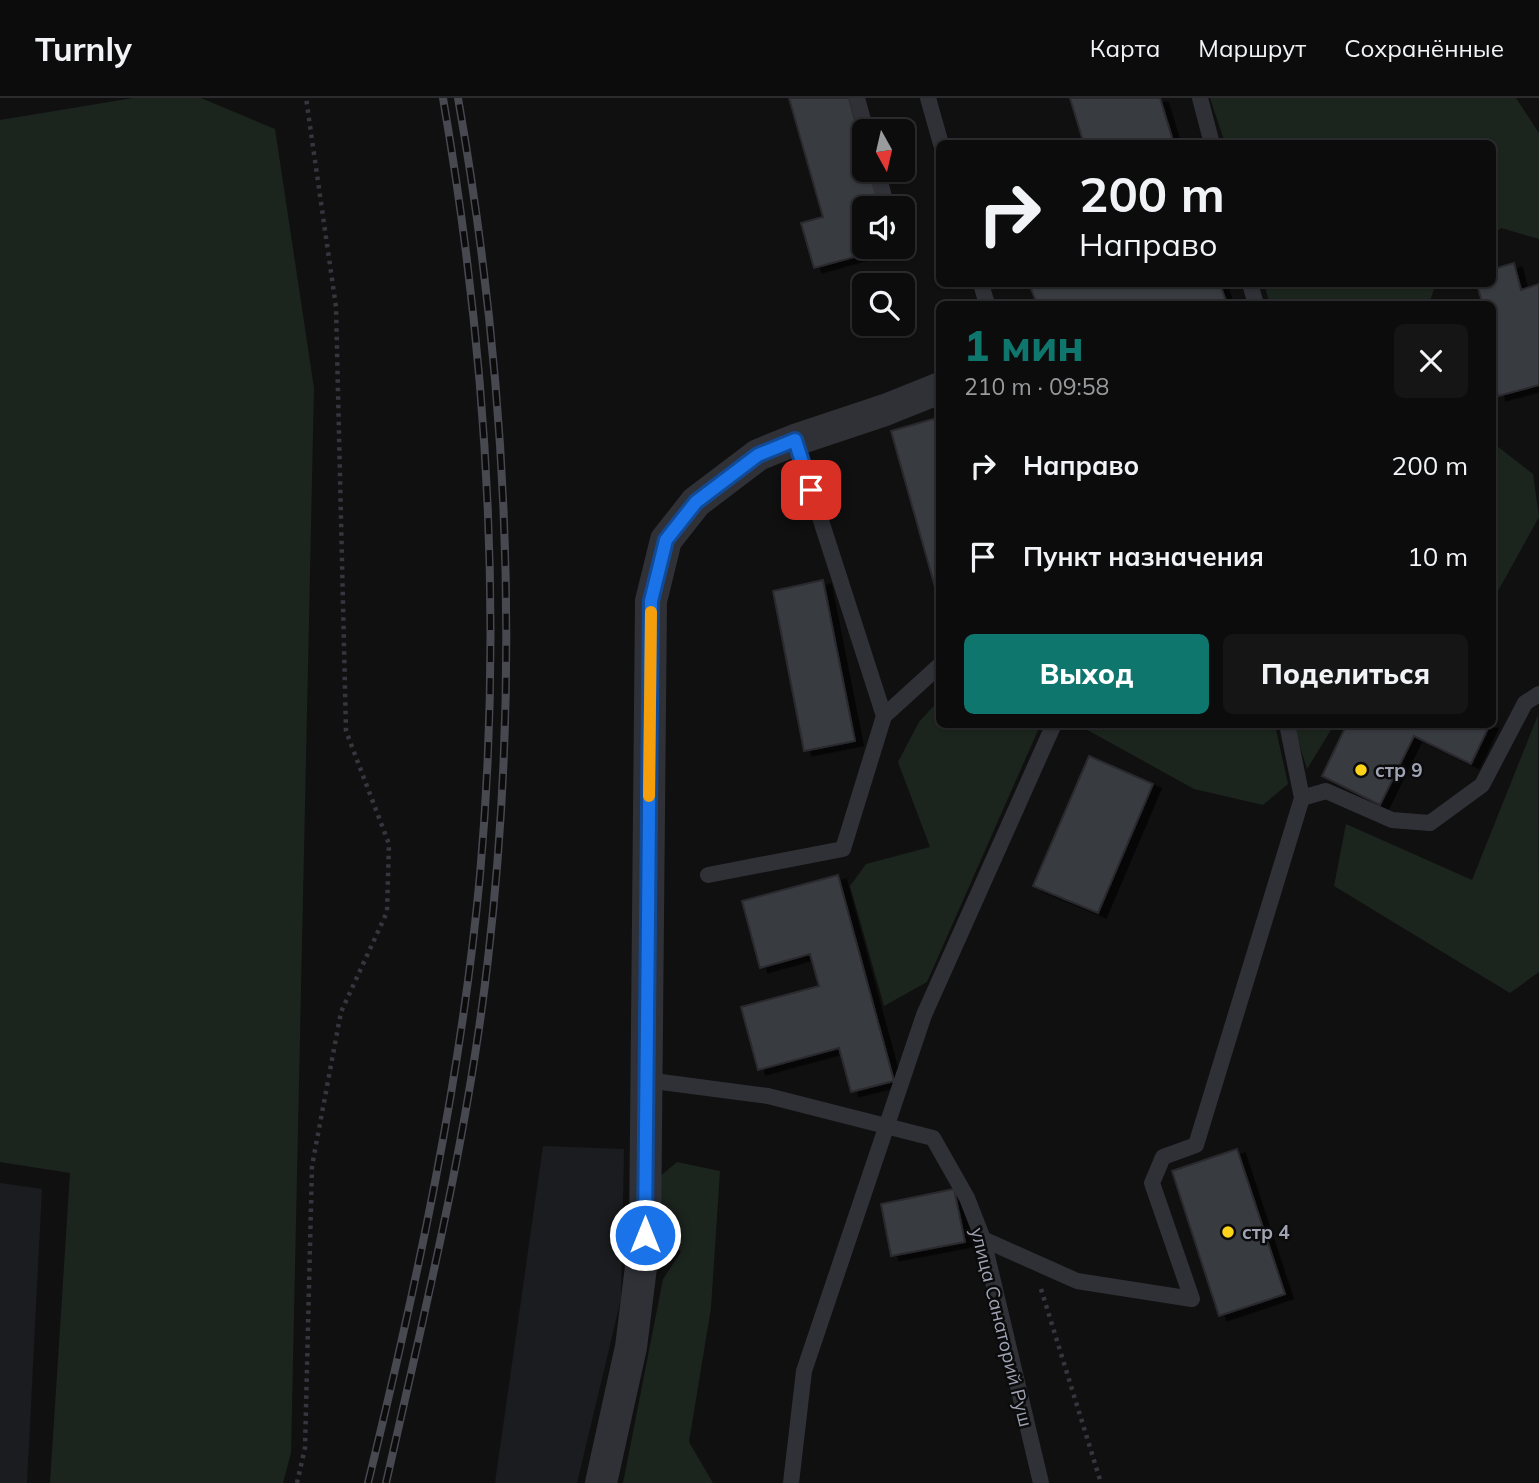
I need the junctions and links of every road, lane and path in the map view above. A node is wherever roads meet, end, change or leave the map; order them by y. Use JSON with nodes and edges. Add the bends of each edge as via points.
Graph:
{"nodes":[{"id":1,"x":306,"y":98,"type":"edge"},
{"id":2,"x":857,"y":98,"type":"edge"},
{"id":3,"x":928,"y":98,"type":"edge"},
{"id":4,"x":1200,"y":98,"type":"edge"},
{"id":5,"x":863,"y":119,"type":"edge"},
{"id":6,"x":940,"y":140,"type":"edge"},
{"id":7,"x":1211,"y":140,"type":"edge"},
{"id":8,"x":936,"y":390,"type":"edge"},
{"id":9,"x":795,"y":440,"type":"junction"},
{"id":10,"x":936,"y":669,"type":"edge"},
{"id":11,"x":1539,"y":694,"type":"edge"},
{"id":12,"x":884,"y":716,"type":"junction"},
{"id":13,"x":1052,"y":728,"type":"edge"},
{"id":14,"x":1288,"y":728,"type":"edge"},
{"id":15,"x":1302,"y":798,"type":"junction"},
{"id":16,"x":708,"y":875,"type":"dead end"},
{"id":17,"x":646,"y":1080,"type":"junction"},
{"id":18,"x":887,"y":1125,"type":"junction"},
{"id":19,"x":983,"y":1239,"type":"junction"},
{"id":20,"x":1032,"y":1261,"type":"junction"},
{"id":21,"x":297,"y":1483,"type":"edge"},
{"id":22,"x":601,"y":1483,"type":"edge"},
{"id":23,"x":791,"y":1483,"type":"edge"},
{"id":24,"x":1041,"y":1483,"type":"edge"},
{"id":25,"x":1101,"y":1483,"type":"edge"}],
"edges":[{"from":1,"to":21,"type":"path","via":[[336,307],[346,731],[389,844],[387,912],[341,1012],[312,1166],[305,1448]]},
{"from":2,"to":5,"type":"lane"},
{"from":3,"to":6,"type":"lane"},
{"from":4,"to":7,"type":"lane"},
{"from":8,"to":9,"type":"street"},
{"from":9,"to":12,"type":"lane"},
{"from":9,"to":17,"type":"street","via":[[758,455],[696,502],[666,540],[651,601]]},
{"from":10,"to":12,"type":"lane"},
{"from":11,"to":15,"type":"lane","via":[[1525,703],[1482,785],[1430,823],[1392,820],[1326,791]]},
{"from":12,"to":16,"type":"lane","via":[[843,849]]},
{"from":13,"to":18,"type":"lane","via":[[924,1015]]},
{"from":14,"to":15,"type":"lane"},
{"from":15,"to":20,"type":"lane","via":[[1196,1145],[1163,1157],[1152,1183],[1192,1299],[1077,1281]]},
{"from":17,"to":18,"type":"lane","name":"улица Санаторий Руш","via":[[768,1096]]},
{"from":17,"to":22,"type":"street","via":[[645,1235],[631,1347]]},
{"from":18,"to":19,"type":"lane","name":"улица Санаторий Руш","via":[[933,1138],[967,1198]]},
{"from":18,"to":23,"type":"lane","via":[[804,1371]]},
{"from":19,"to":20,"type":"lane"},
{"from":19,"to":24,"type":"lane","name":"улица Санаторий Руш"},
{"from":20,"to":25,"type":"path"}]}
